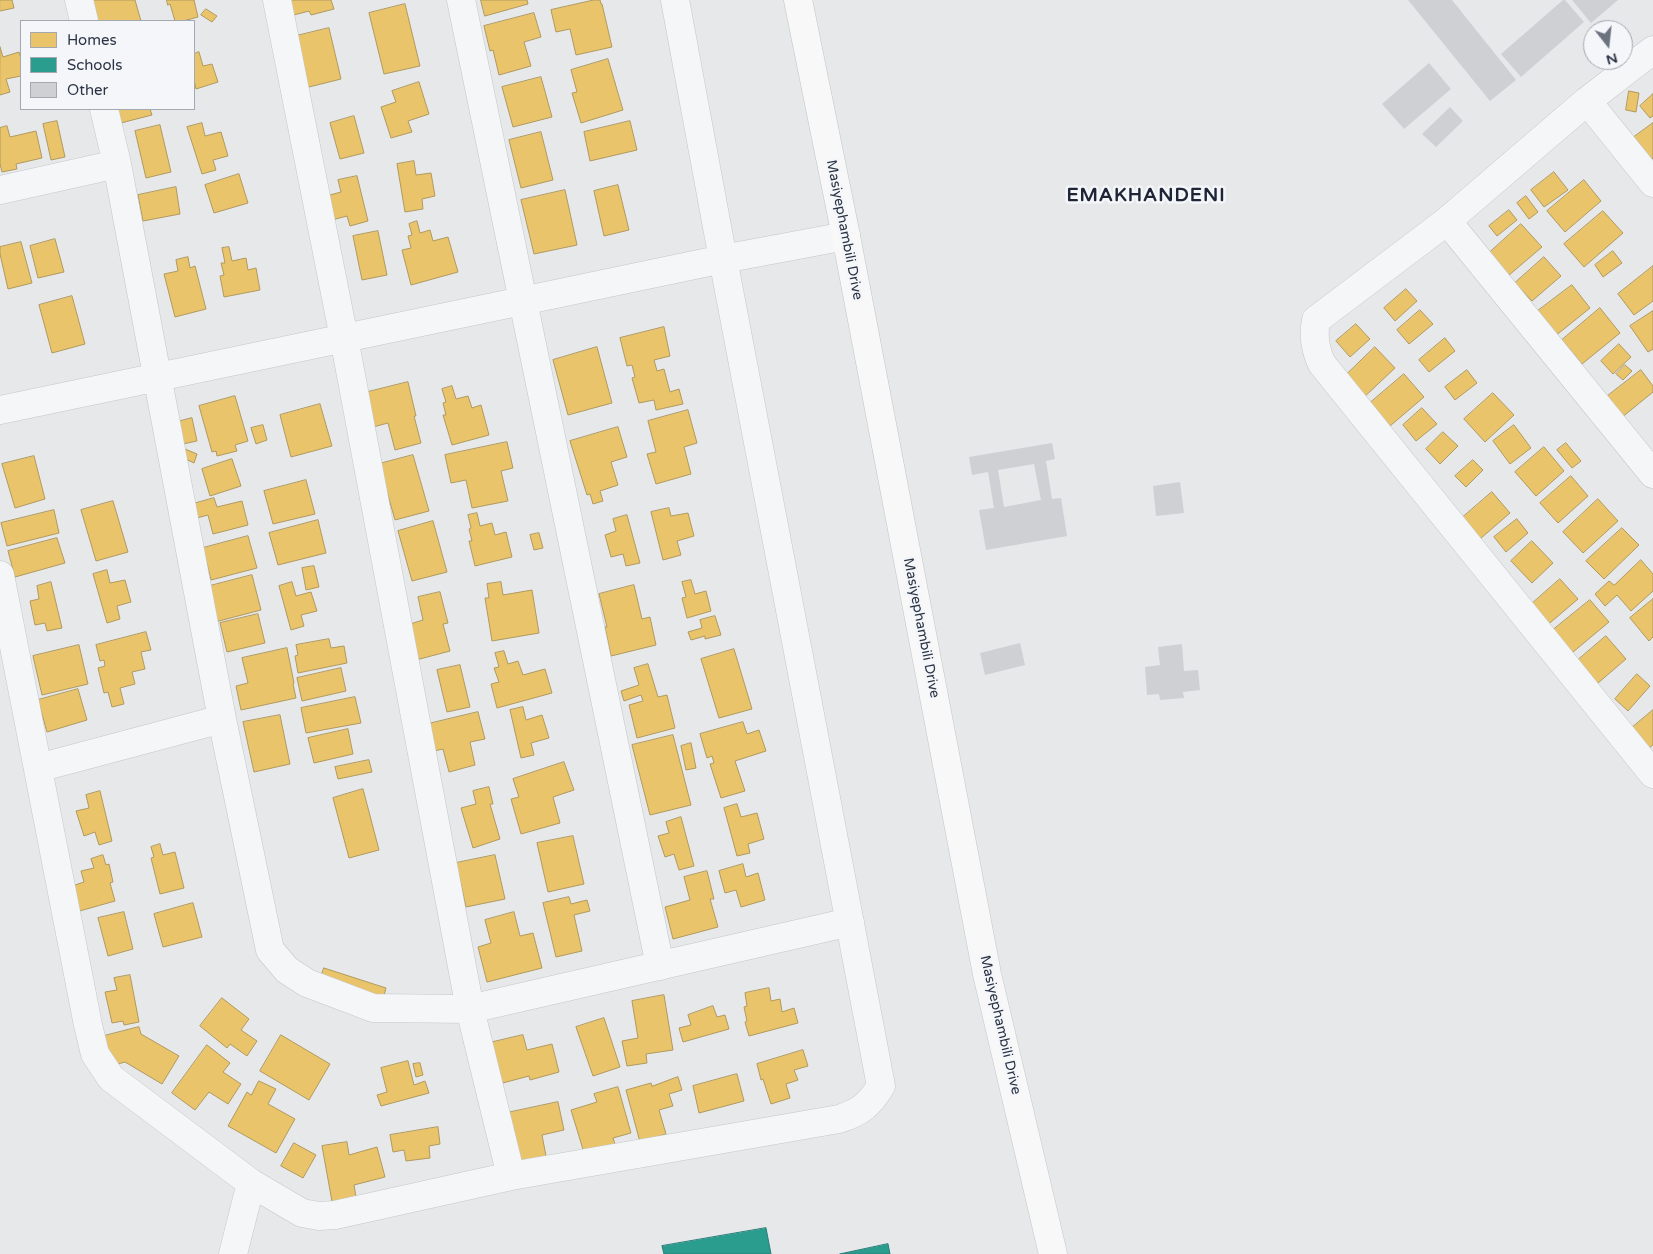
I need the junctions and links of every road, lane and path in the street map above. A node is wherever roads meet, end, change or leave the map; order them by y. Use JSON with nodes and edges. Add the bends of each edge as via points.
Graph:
{"nodes":[{"id":1,"x":79,"y":0,"type":"edge"},
{"id":2,"x":277,"y":0,"type":"edge"},
{"id":3,"x":461,"y":0,"type":"edge"},
{"id":4,"x":675,"y":0,"type":"edge"},
{"id":5,"x":798,"y":0,"type":"edge"},
{"id":6,"x":84,"y":20,"type":"edge"},
{"id":7,"x":1653,"y":50,"type":"edge"},
{"id":8,"x":1587,"y":101,"type":"junction"},
{"id":9,"x":104,"y":110,"type":"edge"},
{"id":10,"x":117,"y":164,"type":"junction"},
{"id":11,"x":1653,"y":183,"type":"edge"},
{"id":12,"x":0,"y":190,"type":"edge"},
{"id":13,"x":1447,"y":221,"type":"junction"},
{"id":14,"x":846,"y":236,"type":"junction"},
{"id":15,"x":723,"y":259,"type":"junction"},
{"id":16,"x":522,"y":302,"type":"junction"},
{"id":17,"x":344,"y":338,"type":"junction"},
{"id":18,"x":157,"y":376,"type":"junction"},
{"id":19,"x":0,"y":410,"type":"edge"},
{"id":20,"x":1653,"y":474,"type":"edge"},
{"id":21,"x":0,"y":575,"type":"edge"},
{"id":22,"x":222,"y":719,"type":"junction"},
{"id":23,"x":38,"y":768,"type":"junction"},
{"id":24,"x":1653,"y":774,"type":"edge"},
{"id":25,"x":850,"y":922,"type":"junction"},
{"id":26,"x":660,"y":966,"type":"junction"},
{"id":27,"x":470,"y":1009,"type":"junction"},
{"id":28,"x":511,"y":1176,"type":"junction"},
{"id":29,"x":251,"y":1183,"type":"junction"},
{"id":30,"x":233,"y":1254,"type":"edge"},
{"id":31,"x":1053,"y":1254,"type":"edge"}],
"edges":[{"from":1,"to":6,"type":"street"},
{"from":2,"to":17,"type":"street"},
{"from":3,"to":16,"type":"street"},
{"from":4,"to":15,"type":"street"},
{"from":5,"to":14,"type":"main road","name":"Masiyephambili Drive"},
{"from":7,"to":8,"type":"street"},
{"from":8,"to":11,"type":"street"},
{"from":8,"to":13,"type":"street"},
{"from":9,"to":10,"type":"street"},
{"from":10,"to":12,"type":"street"},
{"from":10,"to":18,"type":"street"},
{"from":13,"to":20,"type":"street"},
{"from":13,"to":24,"type":"street","via":[[1316,320],[1317,355]]},
{"from":14,"to":15,"type":"street"},
{"from":14,"to":31,"type":"main road","name":"Masiyephambili Drive","via":[[988,974]]},
{"from":15,"to":16,"type":"street"},
{"from":15,"to":25,"type":"street"},
{"from":16,"to":17,"type":"street"},
{"from":16,"to":26,"type":"street"},
{"from":17,"to":18,"type":"street"},
{"from":17,"to":27,"type":"street"},
{"from":18,"to":19,"type":"street"},
{"from":18,"to":22,"type":"street"},
{"from":21,"to":23,"type":"street"},
{"from":22,"to":23,"type":"street"},
{"from":22,"to":27,"type":"street","via":[[270,950],[287,970],[307,983],[373,1008]]},
{"from":23,"to":29,"type":"street","via":[[95,1054],[111,1078]]},
{"from":25,"to":26,"type":"street"},
{"from":25,"to":28,"type":"street","via":[[881,1086],[864,1108],[840,1119]]},
{"from":26,"to":27,"type":"street"},
{"from":27,"to":28,"type":"street"},
{"from":28,"to":29,"type":"street","via":[[319,1216],[302,1213]]},
{"from":29,"to":30,"type":"street"}]}
